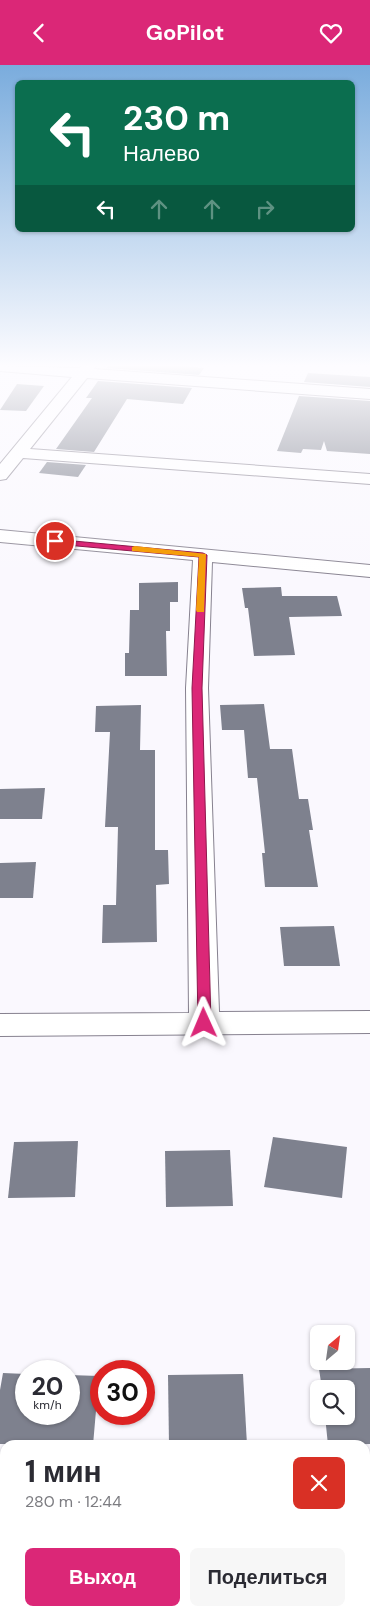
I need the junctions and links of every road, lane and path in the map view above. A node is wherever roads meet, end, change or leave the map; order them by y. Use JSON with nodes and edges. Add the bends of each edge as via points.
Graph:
{"nodes":[{"id":1,"x":31,"y":438,"type":"edge"},
{"id":2,"x":19,"y":453,"type":"junction"},
{"id":3,"x":0,"y":475,"type":"edge"},
{"id":4,"x":370,"y":479,"type":"edge"},
{"id":5,"x":0,"y":536,"type":"edge"},
{"id":6,"x":203,"y":555,"type":"junction"},
{"id":7,"x":370,"y":571,"type":"edge"},
{"id":8,"x":370,"y":1022,"type":"edge"},
{"id":9,"x":204,"y":1023,"type":"junction"},
{"id":10,"x":0,"y":1025,"type":"edge"}],
"edges":[{"from":1,"to":2,"type":"street"},
{"from":2,"to":3,"type":"street"},
{"from":2,"to":4,"type":"street"},
{"from":5,"to":6,"type":"street"},
{"from":6,"to":7,"type":"street"},
{"from":6,"to":9,"type":"street","via":[[197,688]]},
{"from":8,"to":9,"type":"street"},
{"from":9,"to":10,"type":"street"}]}
